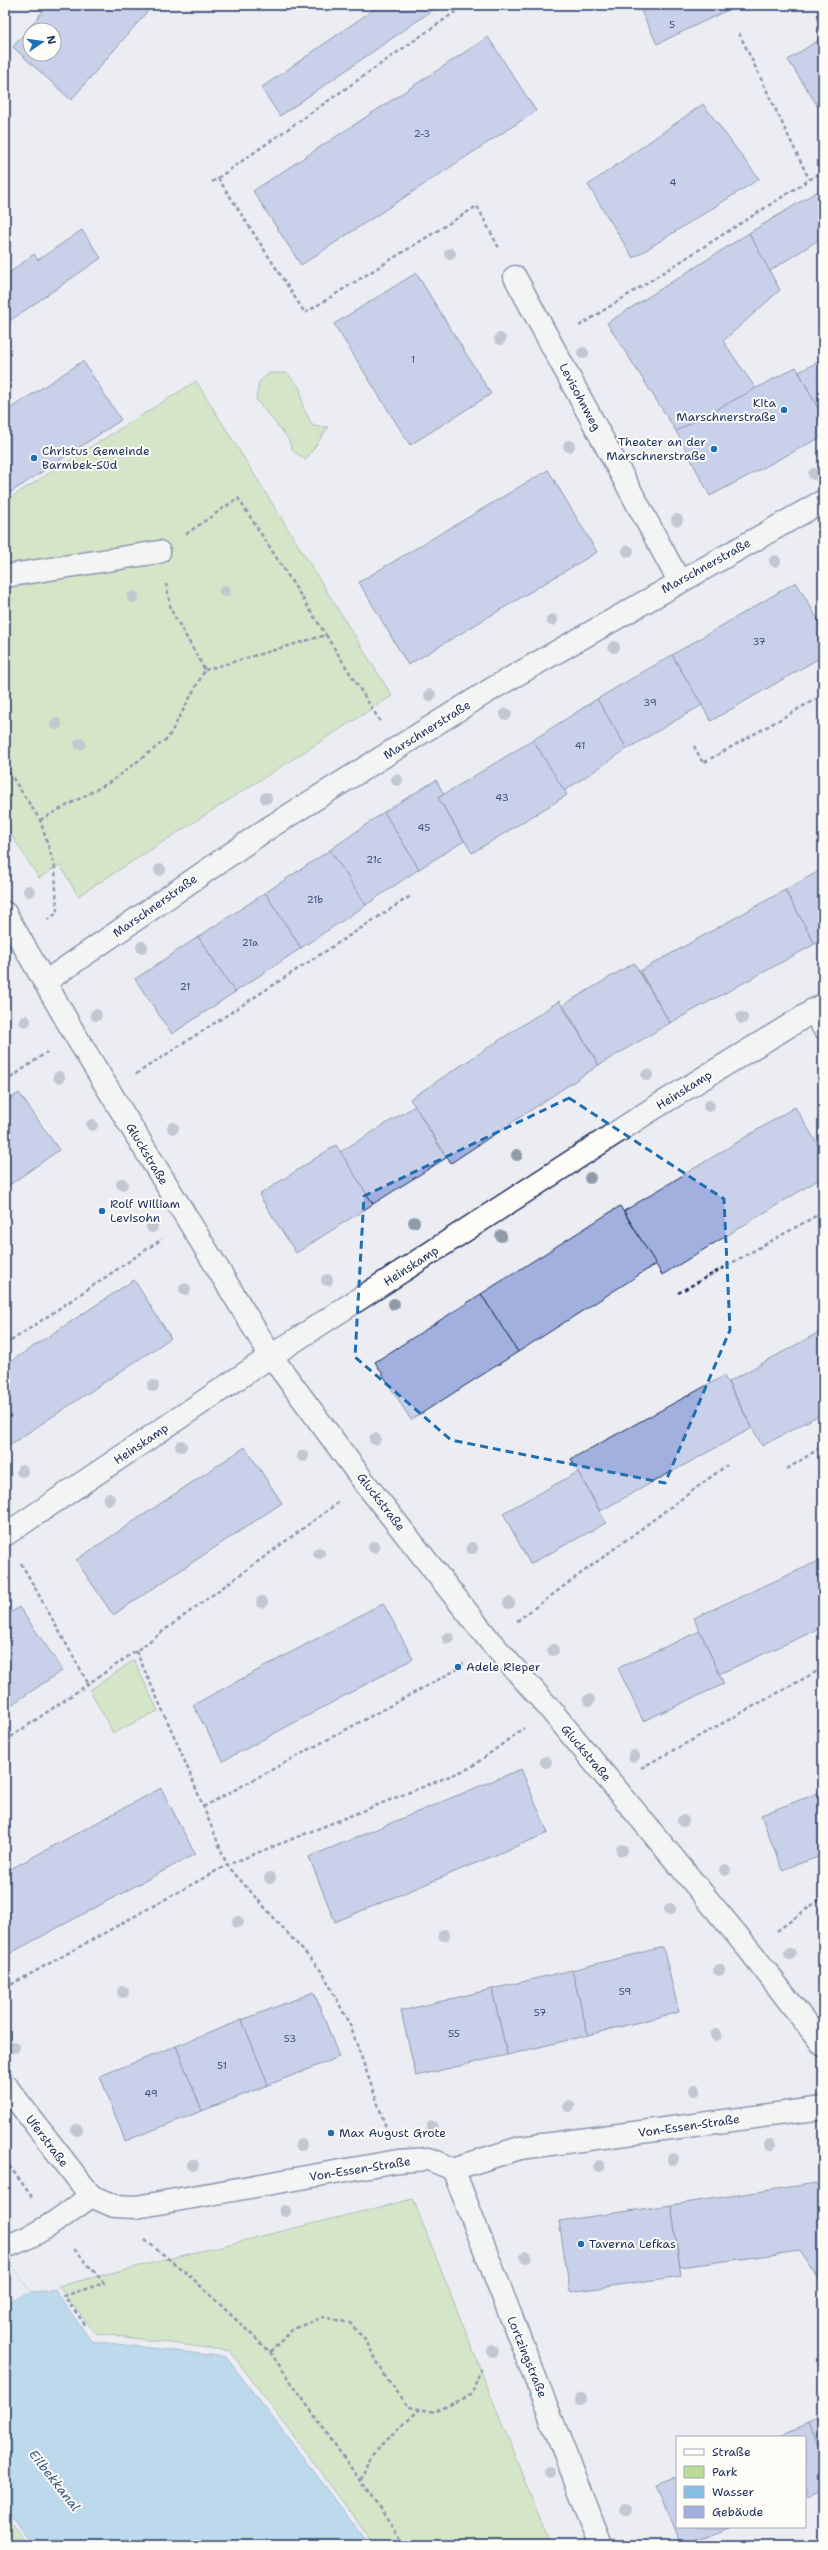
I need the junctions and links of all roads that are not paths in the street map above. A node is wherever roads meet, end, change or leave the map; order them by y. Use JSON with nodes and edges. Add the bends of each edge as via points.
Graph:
{"nodes":[{"id":1,"x":515,"y":277,"type":"road end"},
{"id":2,"x":823,"y":501,"type":"edge"},
{"id":3,"x":159,"y":552,"type":"road end"},
{"id":4,"x":5,"y":576,"type":"edge"},
{"id":5,"x":679,"y":581,"type":"junction"},
{"id":6,"x":5,"y":913,"type":"edge"},
{"id":7,"x":45,"y":982,"type":"junction"},
{"id":8,"x":820,"y":1014,"type":"edge"},
{"id":9,"x":271,"y":1356,"type":"junction"},
{"id":10,"x":5,"y":1534,"type":"edge"},
{"id":11,"x":823,"y":2045,"type":"edge"},
{"id":12,"x":5,"y":2085,"type":"edge"},
{"id":13,"x":823,"y":2108,"type":"edge"},
{"id":14,"x":453,"y":2169,"type":"junction"},
{"id":15,"x":91,"y":2196,"type":"junction"},
{"id":16,"x":5,"y":2247,"type":"edge"},
{"id":17,"x":601,"y":2545,"type":"edge"}],
"edges":[{"from":1,"to":5,"type":"street","name":"Levisohnweg"},
{"from":2,"to":5,"type":"street","name":"Marschnerstraße"},
{"from":3,"to":4,"type":"street"},
{"from":5,"to":7,"type":"street","name":"Marschnerstraße","via":[[495,687],[267,829]]},
{"from":6,"to":7,"type":"street","name":"Gluckstraße"},
{"from":7,"to":9,"type":"street","name":"Gluckstraße","via":[[109,1092]]},
{"from":8,"to":9,"type":"street","name":"Heinskamp","via":[[651,1110]]},
{"from":9,"to":10,"type":"street","name":"Heinskamp"},
{"from":9,"to":11,"type":"street","name":"Gluckstraße","via":[[365,1483],[490,1641],[612,1784]]},
{"from":12,"to":15,"type":"street","name":"Uferstraße"},
{"from":13,"to":14,"type":"street","name":"Von-Essen-Straße","via":[[520,2148]]},
{"from":14,"to":15,"type":"street","name":"Von-Essen-Straße","via":[[429,2159],[398,2161],[136,2207],[114,2206]]},
{"from":14,"to":17,"type":"street","name":"Lortzingstraße"},
{"from":15,"to":16,"type":"street","via":[[53,2225]]}]}
